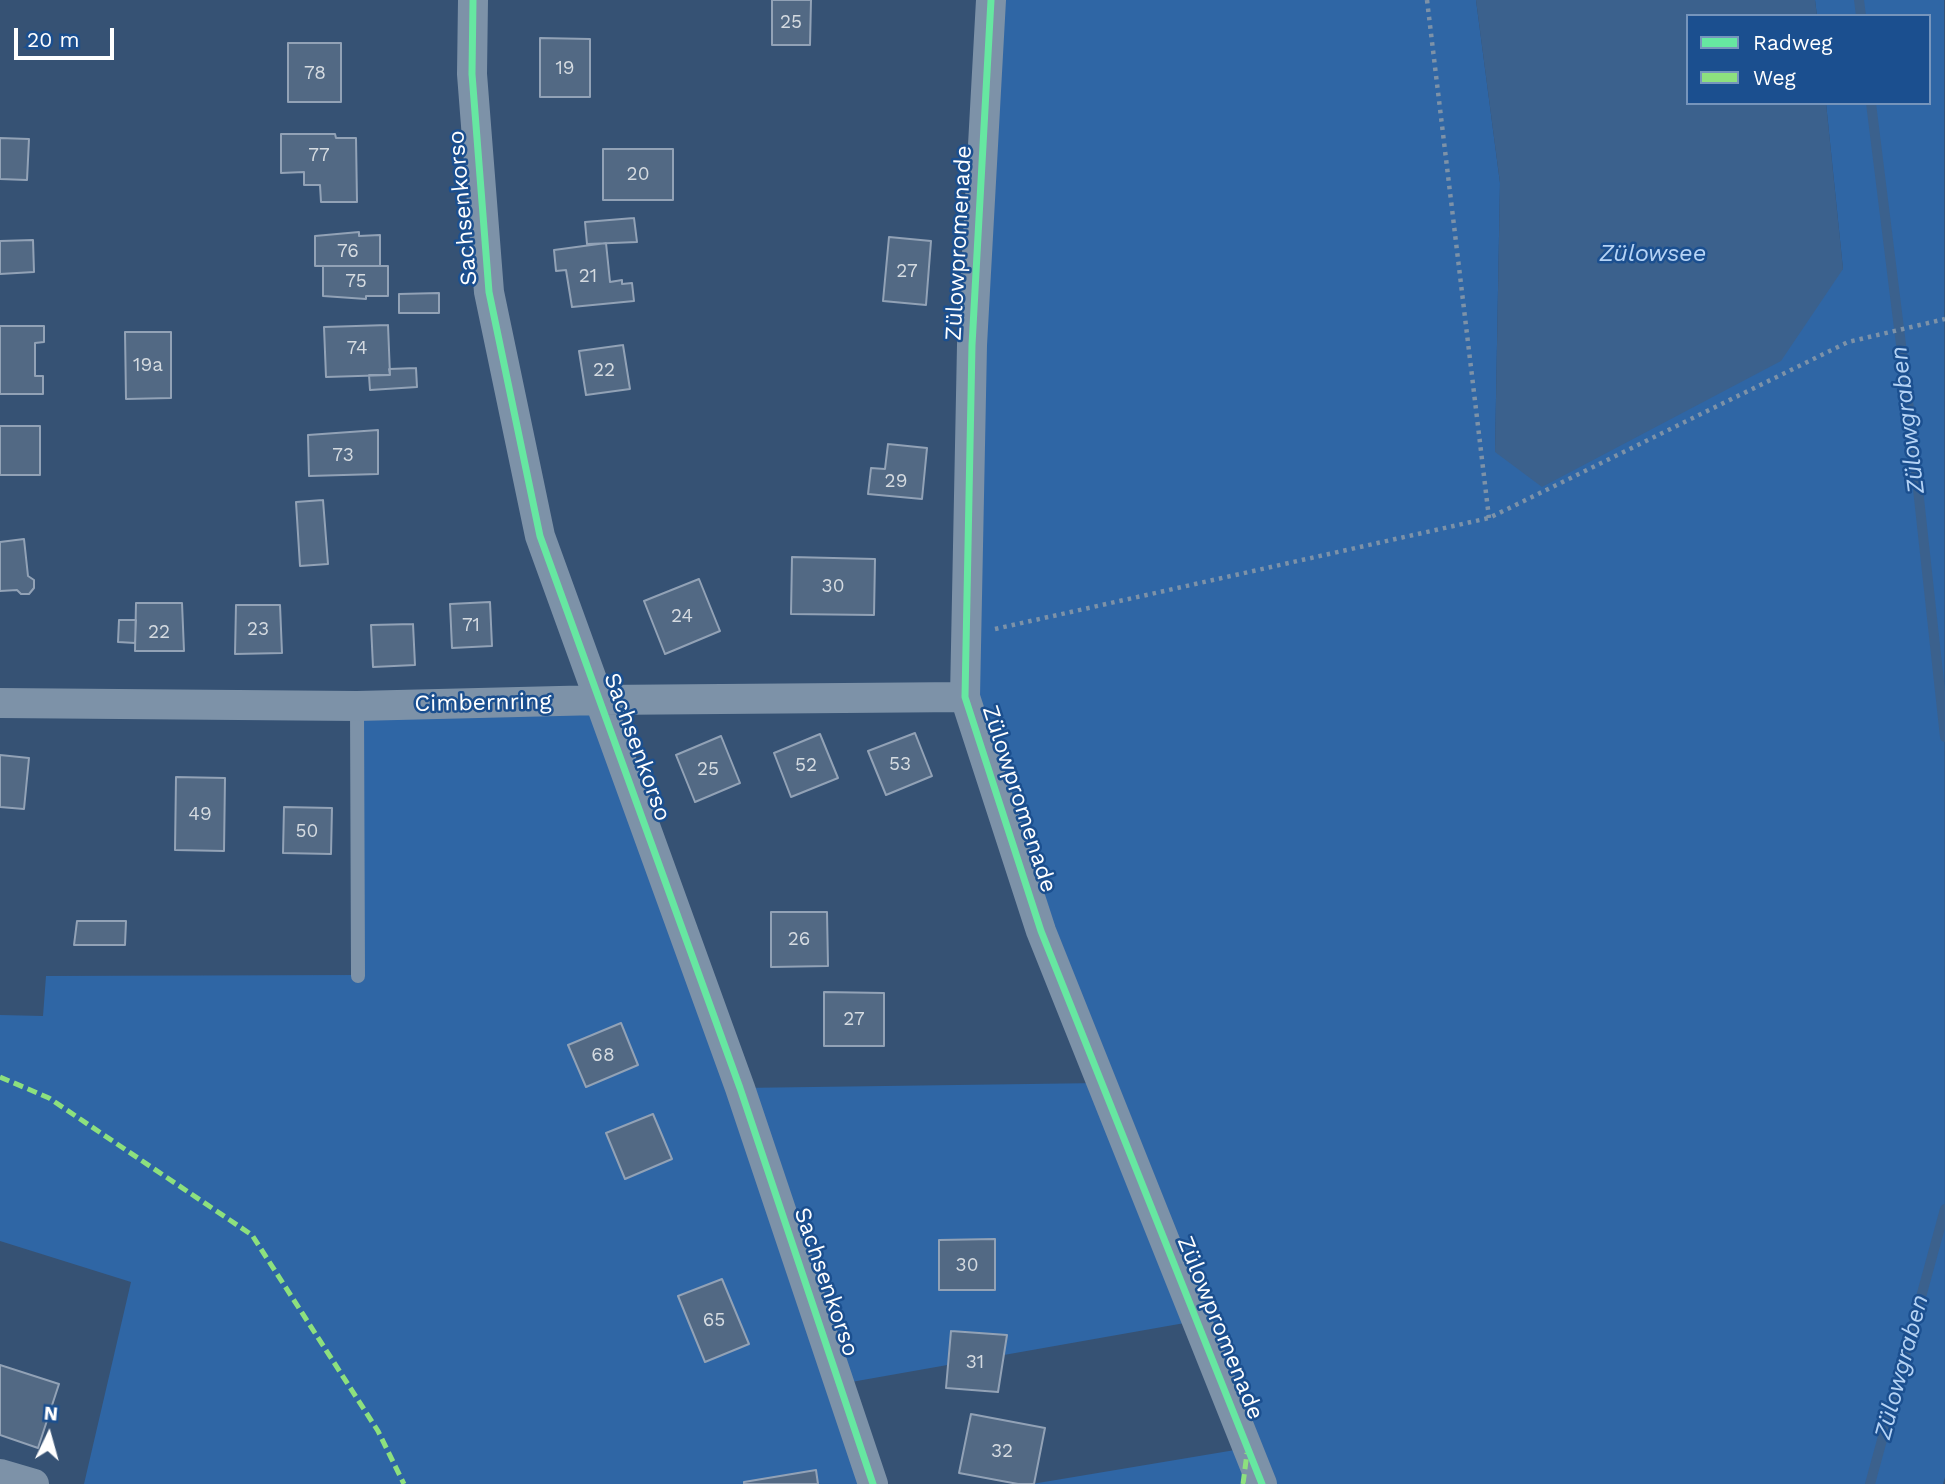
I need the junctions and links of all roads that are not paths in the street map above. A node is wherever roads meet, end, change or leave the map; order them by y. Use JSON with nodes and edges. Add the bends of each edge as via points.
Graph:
{"nodes":[{"id":1,"x":473,"y":0,"type":"edge"},
{"id":2,"x":991,"y":0,"type":"edge"},
{"id":3,"x":965,"y":698,"type":"junction"},
{"id":4,"x":600,"y":700,"type":"junction"},
{"id":5,"x":0,"y":703,"type":"edge"},
{"id":6,"x":357,"y":706,"type":"junction"},
{"id":7,"x":358,"y":976,"type":"dead end"},
{"id":8,"x":0,"y":1474,"type":"edge"},
{"id":9,"x":34,"y":1484,"type":"edge"},
{"id":10,"x":873,"y":1484,"type":"edge"},
{"id":11,"x":1262,"y":1484,"type":"edge"}],
"edges":[{"from":1,"to":4,"type":"street","name":"Sachsenkorso","via":[[472,74],[489,292],[540,536]]},
{"from":2,"to":3,"type":"street","name":"Zülowpromenade","via":[[972,345]]},
{"from":3,"to":4,"type":"street","name":"Cimbernring"},
{"from":3,"to":11,"type":"street","name":"Zülowpromenade","via":[[1041,930]]},
{"from":4,"to":6,"type":"street","name":"Cimbernring"},
{"from":4,"to":10,"type":"street","name":"Sachsenkorso","via":[[740,1088]]},
{"from":5,"to":6,"type":"street","name":"Cimbernring"},
{"from":6,"to":7,"type":"lane"},
{"from":8,"to":9,"type":"street"}]}
